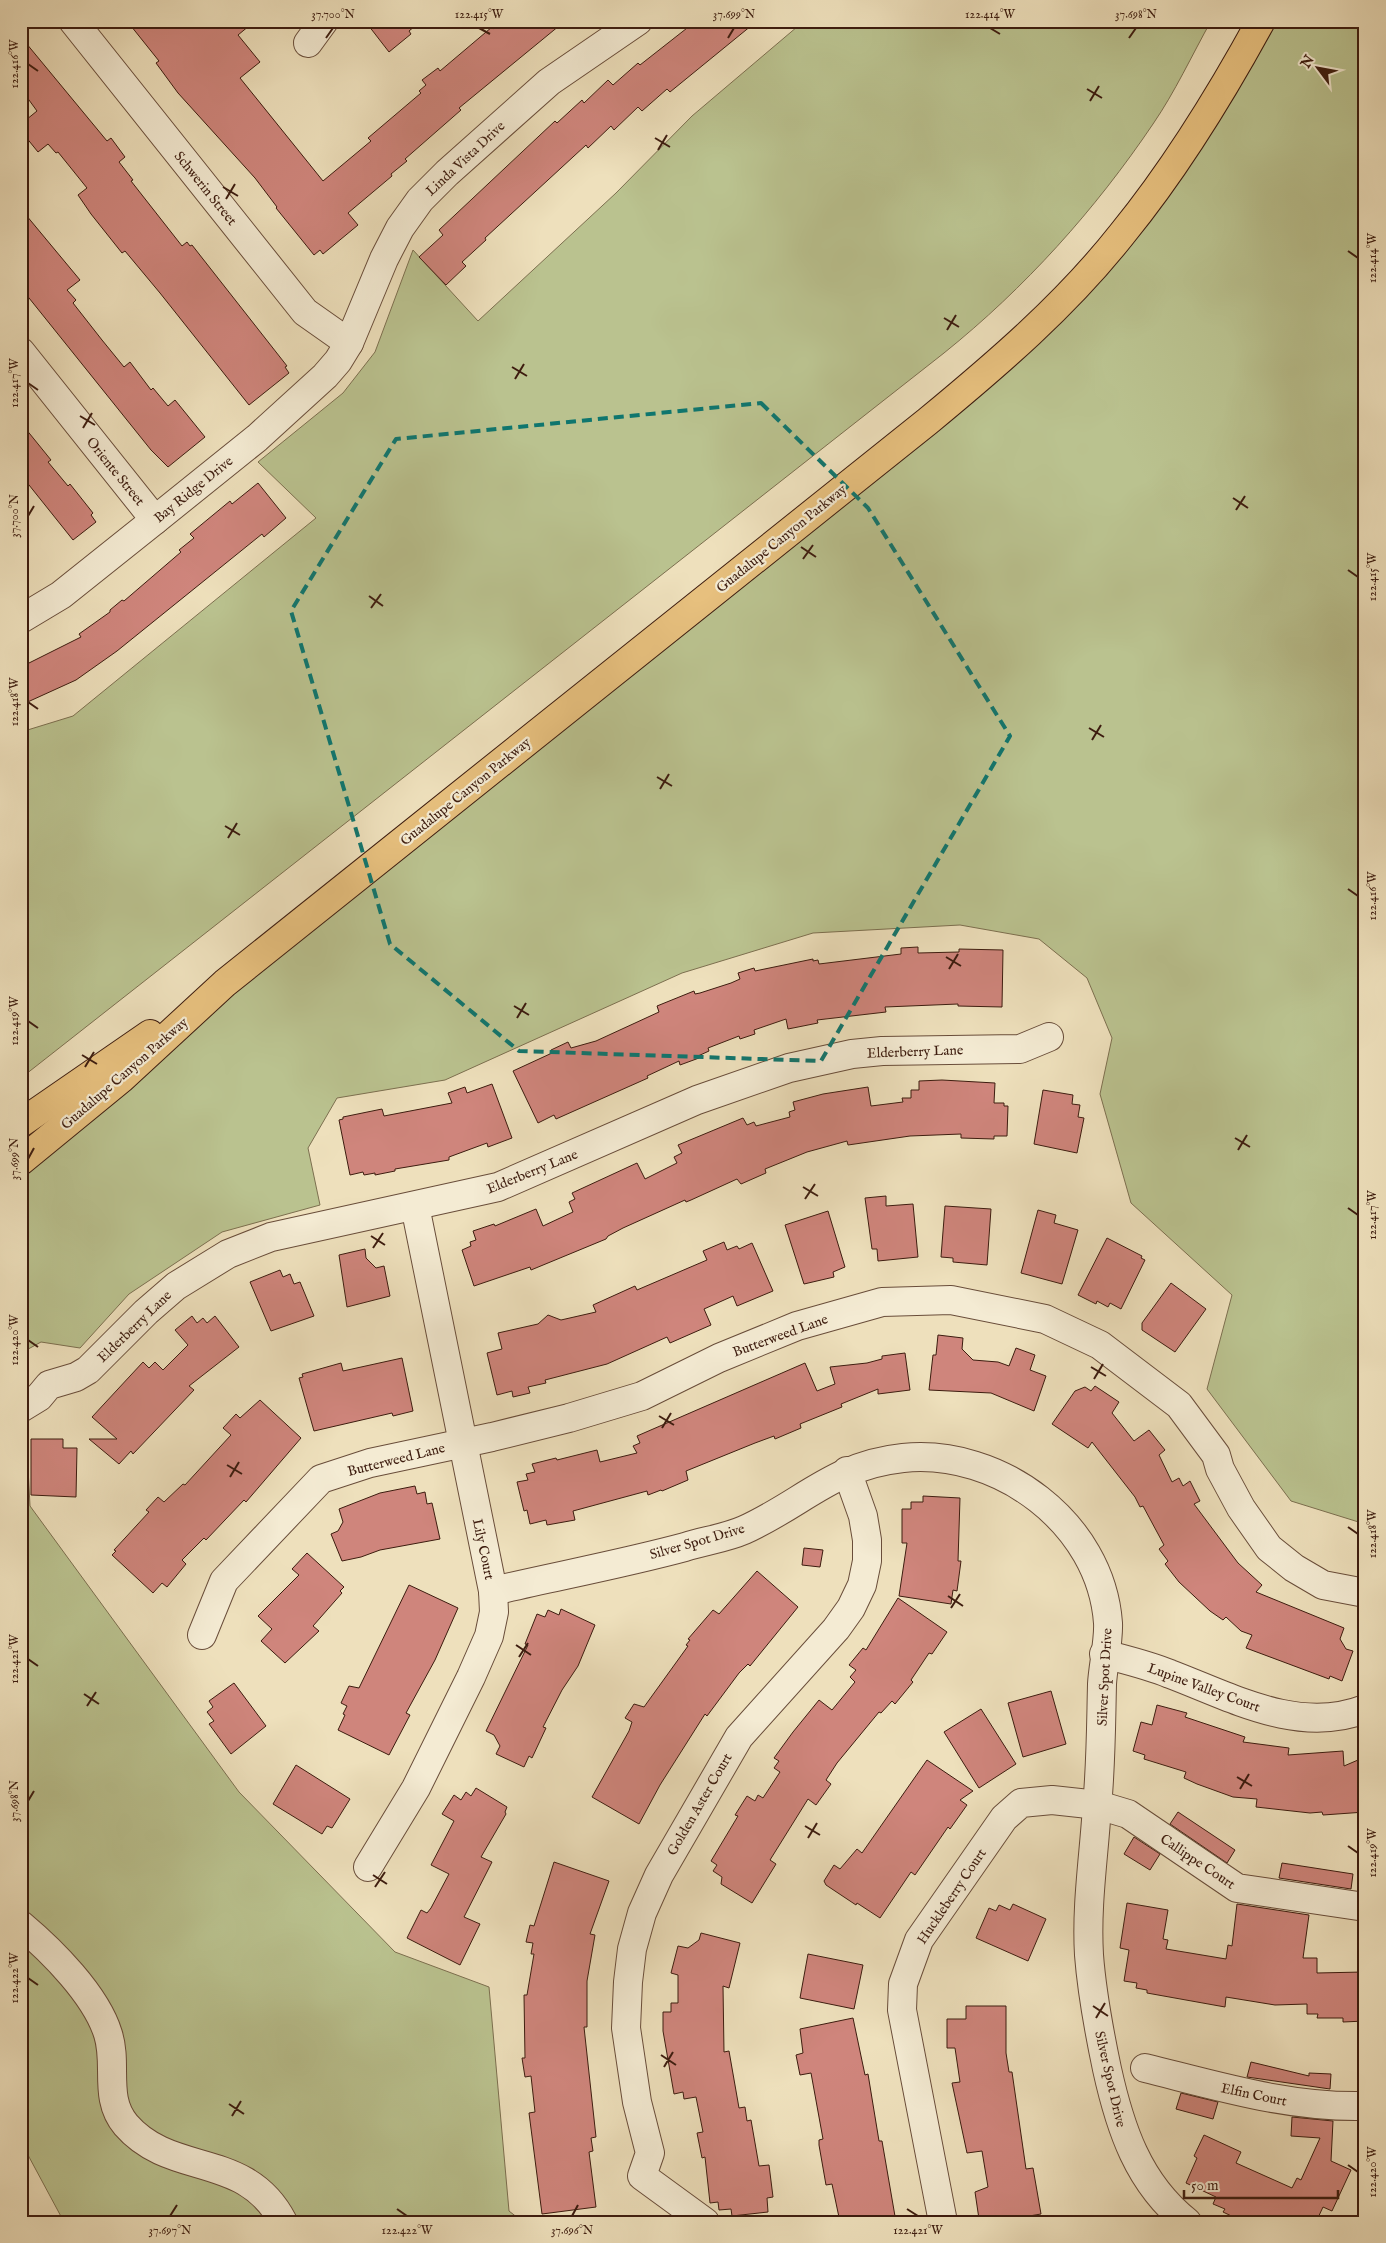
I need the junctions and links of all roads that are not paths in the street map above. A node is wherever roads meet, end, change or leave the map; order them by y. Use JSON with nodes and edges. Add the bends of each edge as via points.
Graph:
{"nodes":[{"id":1,"x":73,"y":21,"type":"edge"},
{"id":2,"x":324,"y":21,"type":"edge"},
{"id":3,"x":638,"y":21,"type":"edge"},
{"id":4,"x":1261,"y":21,"type":"edge"},
{"id":5,"x":308,"y":43,"type":"dead end"},
{"id":6,"x":349,"y":343,"type":"junction"},
{"id":7,"x":21,"y":352,"type":"edge"},
{"id":8,"x":155,"y":520,"type":"junction"},
{"id":9,"x":21,"y":619,"type":"edge"},
{"id":10,"x":225,"y":983,"type":"junction"},
{"id":11,"x":1048,"y":1036,"type":"dead end"},
{"id":12,"x":21,"y":1122,"type":"edge"},
{"id":13,"x":21,"y":1161,"type":"edge"},
{"id":14,"x":414,"y":1206,"type":"junction"},
{"id":15,"x":21,"y":1408,"type":"edge"},
{"id":16,"x":463,"y":1443,"type":"junction"},
{"id":17,"x":848,"y":1471,"type":"junction"},
{"id":18,"x":493,"y":1591,"type":"junction"},
{"id":19,"x":1365,"y":1593,"type":"edge"},
{"id":20,"x":202,"y":1635,"type":"dead end"},
{"id":21,"x":1104,"y":1654,"type":"junction"},
{"id":22,"x":1365,"y":1709,"type":"edge"},
{"id":23,"x":1098,"y":1805,"type":"junction"},
{"id":24,"x":368,"y":1867,"type":"dead end"},
{"id":25,"x":1365,"y":1907,"type":"edge"},
{"id":26,"x":21,"y":1925,"type":"edge"},
{"id":27,"x":1145,"y":2068,"type":"dead end"},
{"id":28,"x":1365,"y":2106,"type":"edge"},
{"id":29,"x":283,"y":2222,"type":"edge"},
{"id":30,"x":705,"y":2222,"type":"edge"},
{"id":31,"x":944,"y":2222,"type":"edge"},
{"id":32,"x":1187,"y":2222,"type":"edge"}],
"edges":[{"from":1,"to":6,"type":"street","name":"Schwerin Street","via":[[304,312]]},
{"from":2,"to":5,"type":"street"},
{"from":3,"to":6,"type":"street","name":"Linda Vista Drive","via":[[549,82],[420,200],[400,228],[384,260]]},
{"from":4,"to":10,"type":"main road","name":"Guadalupe Canyon Parkway","via":[[1200,128],[1149,201],[1092,269],[1030,334],[935,415]]},
{"from":6,"to":8,"type":"street","name":"Bay Ridge Drive","via":[[338,361],[318,382],[256,438]]},
{"from":7,"to":8,"type":"street","name":"Oriente Street"},
{"from":8,"to":9,"type":"street","name":"Bay Ridge Drive","via":[[61,594]]},
{"from":10,"to":12,"type":"main road","name":"Guadalupe Canyon Parkway"},
{"from":10,"to":13,"type":"main road","name":"Guadalupe Canyon Parkway","via":[[121,1079]]},
{"from":11,"to":14,"type":"street","name":"Elderberry Lane","via":[[1020,1049],[882,1051],[788,1068],[712,1094],[498,1187]]},
{"from":14,"to":15,"type":"street","name":"Elderberry Lane","via":[[292,1231],[228,1254],[165,1294],[88,1370],[49,1385]]},
{"from":14,"to":16,"type":"street","name":"Lily Court"},
{"from":16,"to":18,"type":"street","name":"Lily Court"},
{"from":16,"to":19,"type":"street","name":"Butterweed Lane","via":[[569,1418],[642,1396],[719,1358],[797,1326],[882,1302],[951,1300],[1045,1318],[1100,1345],[1179,1405],[1216,1455],[1241,1508],[1269,1548],[1294,1568],[1323,1584]]},
{"from":16,"to":20,"type":"street","name":"Butterweed Lane","via":[[370,1463],[321,1479],[224,1581]]},
{"from":17,"to":18,"type":"street","name":"Silver Spot Drive","via":[[742,1531]]},
{"from":17,"to":21,"type":"street","name":"Silver Spot Drive","via":[[876,1462],[937,1458],[968,1462],[999,1473],[1028,1490],[1075,1537],[1091,1564],[1102,1592],[1108,1625]]},
{"from":17,"to":30,"type":"street","name":"Golden Aster Court","via":[[863,1516],[867,1540],[862,1586],[836,1629],[738,1737],[659,1875],[642,1913],[632,1949],[626,2028],[637,2102],[650,2153],[642,2176]]},
{"from":18,"to":24,"type":"street","name":"Lily Court","via":[[494,1612],[489,1636],[471,1677],[416,1788]]},
{"from":21,"to":22,"type":"street","name":"Lupine Valley Court","via":[[1151,1667],[1226,1698],[1272,1712],[1327,1717]]},
{"from":21,"to":23,"type":"street","name":"Silver Spot Drive"},
{"from":23,"to":25,"type":"street","name":"Callippe Court","via":[[1128,1814],[1237,1888]]},
{"from":23,"to":31,"type":"street","name":"Huckleberry Court","via":[[1052,1800],[1021,1803],[1004,1818],[919,1940],[910,1962],[903,1984],[902,2010]]},
{"from":23,"to":32,"type":"street","name":"Silver Spot Drive","via":[[1090,1886],[1089,1952],[1095,2010],[1114,2102],[1138,2163],[1158,2192]]},
{"from":26,"to":29,"type":"street","via":[[74,1979],[102,2018],[112,2054],[115,2106],[138,2138],[153,2149],[221,2169],[249,2182],[265,2196]]},
{"from":27,"to":28,"type":"street","name":"Elfin Court","via":[[1287,2102]]}]}
